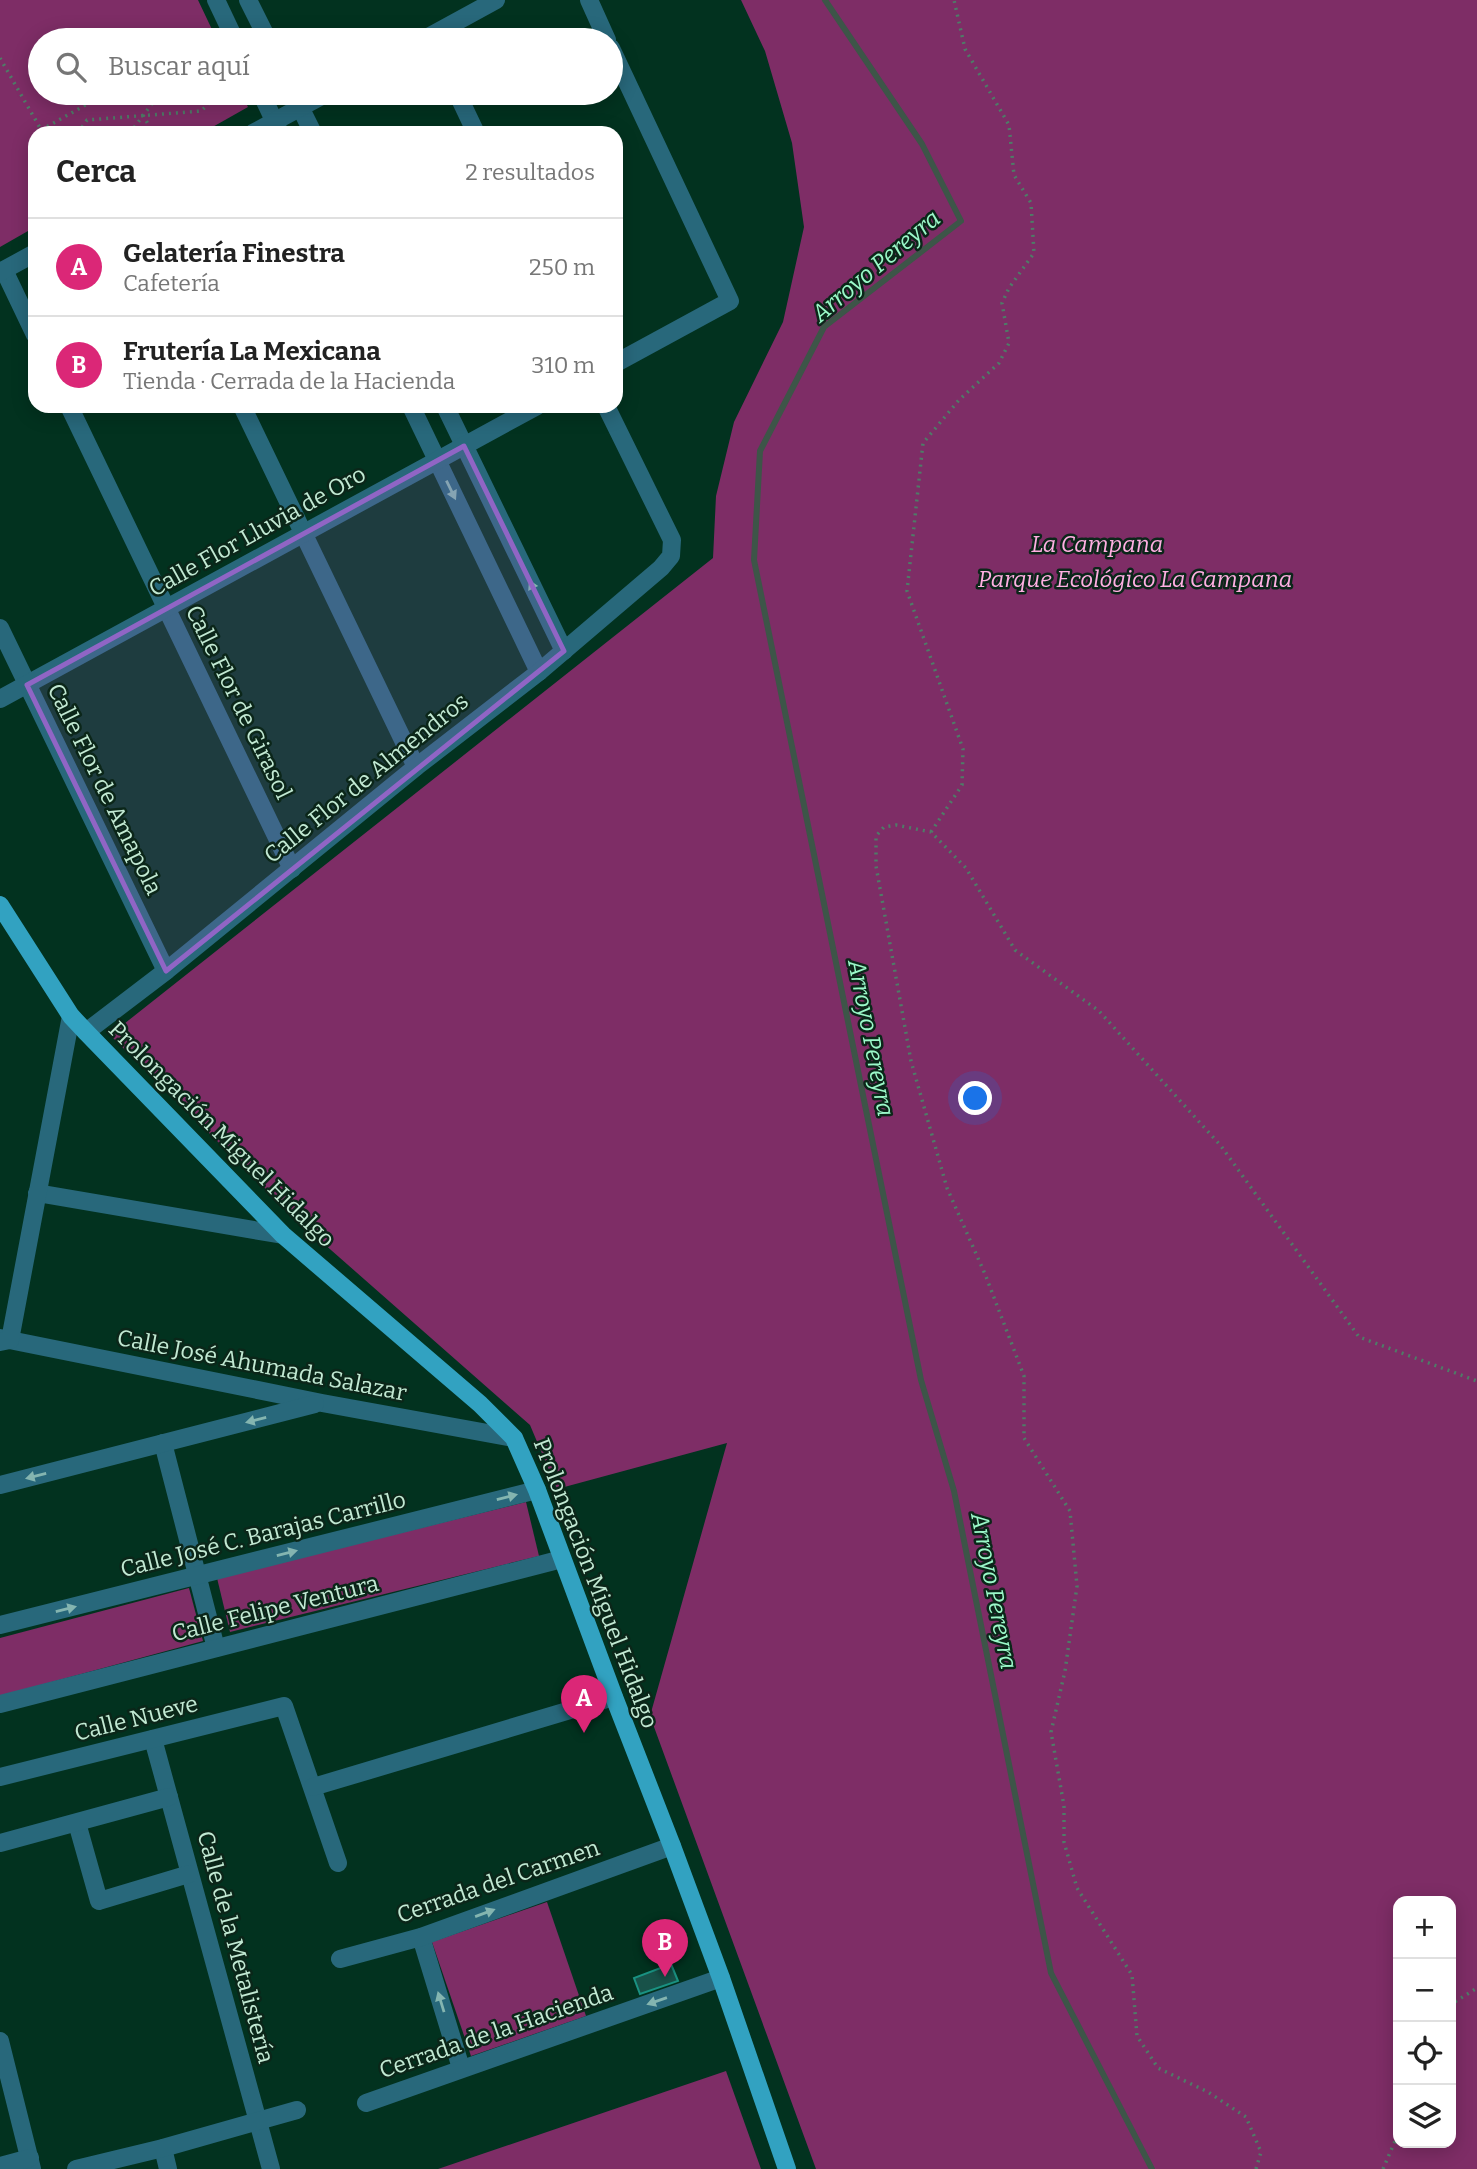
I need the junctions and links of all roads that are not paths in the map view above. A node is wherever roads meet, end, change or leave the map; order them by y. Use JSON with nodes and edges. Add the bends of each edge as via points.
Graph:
{"nodes":[{"id":1,"x":216,"y":0,"type":"edge"},
{"id":2,"x":248,"y":0,"type":"edge"},
{"id":3,"x":496,"y":0,"type":"edge"},
{"id":4,"x":589,"y":0,"type":"edge"},
{"id":5,"x":229,"y":28,"type":"edge"},
{"id":6,"x":262,"y":28,"type":"edge"},
{"id":7,"x":447,"y":28,"type":"edge"},
{"id":8,"x":602,"y":28,"type":"edge"},
{"id":9,"x":623,"y":74,"type":"edge"},
{"id":10,"x":267,"y":105,"type":"edge"},
{"id":11,"x":293,"y":105,"type":"edge"},
{"id":12,"x":299,"y":105,"type":"edge"},
{"id":13,"x":463,"y":105,"type":"edge"},
{"id":14,"x":277,"y":126,"type":"edge"},
{"id":15,"x":278,"y":126,"type":"edge"},
{"id":16,"x":310,"y":126,"type":"edge"},
{"id":17,"x":473,"y":126,"type":"edge"},
{"id":18,"x":28,"y":257,"type":"edge"},
{"id":19,"x":2,"y":271,"type":"edge"},
{"id":20,"x":28,"y":321,"type":"edge"},
{"id":21,"x":623,"y":359,"type":"edge"},
{"id":22,"x":72,"y":413,"type":"edge"},
{"id":23,"x":245,"y":413,"type":"edge"},
{"id":24,"x":414,"y":413,"type":"edge"},
{"id":25,"x":448,"y":413,"type":"edge"},
{"id":26,"x":524,"y":413,"type":"edge"},
{"id":27,"x":609,"y":413,"type":"edge"},
{"id":28,"x":464,"y":446,"type":"junction"},
{"id":29,"x":437,"y":461,"type":"junction"},
{"id":30,"x":304,"y":534,"type":"junction"},
{"id":31,"x":166,"y":608,"type":"junction"},
{"id":32,"x":0,"y":628,"type":"edge"},
{"id":33,"x":564,"y":651,"type":"junction"},
{"id":34,"x":539,"y":672,"type":"junction"},
{"id":35,"x":27,"y":685,"type":"junction"},
{"id":36,"x":0,"y":699,"type":"edge"},
{"id":37,"x":416,"y":767,"type":"junction"},
{"id":38,"x":292,"y":869,"type":"junction"},
{"id":39,"x":0,"y":905,"type":"edge"},
{"id":40,"x":166,"y":971,"type":"junction"},
{"id":41,"x":71,"y":1016,"type":"junction"},
{"id":42,"x":86,"y":1032,"type":"junction"},
{"id":43,"x":37,"y":1194,"type":"junction"},
{"id":44,"x":283,"y":1236,"type":"junction"},
{"id":45,"x":3,"y":1340,"type":"edge"},
{"id":46,"x":322,"y":1403,"type":"junction"},
{"id":47,"x":514,"y":1438,"type":"junction"},
{"id":48,"x":163,"y":1443,"type":"junction"},
{"id":49,"x":0,"y":1485,"type":"edge"},
{"id":50,"x":537,"y":1490,"type":"junction"},
{"id":51,"x":562,"y":1559,"type":"junction"},
{"id":52,"x":199,"y":1575,"type":"junction"},
{"id":53,"x":0,"y":1626,"type":"edge"},
{"id":54,"x":216,"y":1648,"type":"junction"},
{"id":55,"x":614,"y":1697,"type":"junction"},
{"id":56,"x":0,"y":1704,"type":"edge"},
{"id":57,"x":153,"y":1739,"type":"junction"},
{"id":58,"x":0,"y":1777,"type":"edge"},
{"id":59,"x":313,"y":1787,"type":"junction"},
{"id":60,"x":169,"y":1797,"type":"junction"},
{"id":61,"x":77,"y":1823,"type":"junction"},
{"id":62,"x":0,"y":1843,"type":"edge"},
{"id":63,"x":672,"y":1846,"type":"junction"},
{"id":64,"x":338,"y":1863,"type":"dead end"},
{"id":65,"x":189,"y":1874,"type":"junction"},
{"id":66,"x":421,"y":1937,"type":"junction"},
{"id":67,"x":340,"y":1959,"type":"dead end"},
{"id":68,"x":721,"y":1978,"type":"junction"},
{"id":69,"x":0,"y":2041,"type":"edge"},
{"id":70,"x":461,"y":2068,"type":"junction"},
{"id":71,"x":366,"y":2102,"type":"dead end"},
{"id":72,"x":297,"y":2110,"type":"dead end"},
{"id":73,"x":258,"y":2120,"type":"junction"},
{"id":74,"x":163,"y":2148,"type":"junction"},
{"id":75,"x":31,"y":2164,"type":"edge"},
{"id":76,"x":0,"y":2166,"type":"edge"},
{"id":77,"x":76,"y":2169,"type":"edge"},
{"id":78,"x":168,"y":2169,"type":"edge"},
{"id":79,"x":271,"y":2169,"type":"edge"},
{"id":80,"x":787,"y":2169,"type":"edge"}],
"edges":[{"from":1,"to":5,"type":"street"},
{"from":2,"to":6,"type":"street"},
{"from":3,"to":7,"type":"street"},
{"from":4,"to":8,"type":"street"},
{"from":9,"to":21,"type":"street","via":[[730,301]]},
{"from":10,"to":14,"type":"street"},
{"from":11,"to":15,"type":"street"},
{"from":12,"to":16,"type":"street"},
{"from":13,"to":17,"type":"street"},
{"from":18,"to":19,"type":"street"},
{"from":19,"to":20,"type":"street"},
{"from":22,"to":31,"type":"street","name":"Calle Flor de Girasol"},
{"from":23,"to":30,"type":"street"},
{"from":24,"to":29,"type":"street"},
{"from":25,"to":28,"type":"street"},
{"from":26,"to":28,"type":"street","name":"Calle Flor Lluvia de Oro"},
{"from":27,"to":33,"type":"street","name":"Calle Flor de Almendros","via":[[672,540],[671,556]]},
{"from":28,"to":29,"type":"street","name":"Calle Flor Lluvia de Oro"},
{"from":33,"to":28,"type":"street","one_way":true},
{"from":29,"to":30,"type":"street","name":"Calle Flor Lluvia de Oro"},
{"from":29,"to":34,"type":"street","one_way":true},
{"from":30,"to":31,"type":"street","name":"Calle Flor Lluvia de Oro"},
{"from":30,"to":37,"type":"street"},
{"from":31,"to":35,"type":"street","name":"Calle Flor Lluvia de Oro"},
{"from":31,"to":38,"type":"street","name":"Calle Flor de Girasol"},
{"from":32,"to":35,"type":"street","name":"Calle Flor de Amapola"},
{"from":33,"to":34,"type":"street","name":"Calle Flor de Almendros"},
{"from":34,"to":37,"type":"street","name":"Calle Flor de Almendros"},
{"from":35,"to":36,"type":"street","name":"Calle Flor Lluvia de Oro"},
{"from":35,"to":40,"type":"street","name":"Calle Flor de Amapola"},
{"from":37,"to":38,"type":"street","name":"Calle Flor de Almendros"},
{"from":38,"to":40,"type":"street","name":"Calle Flor de Almendros"},
{"from":39,"to":41,"type":"main road","name":"Prolongación Miguel Hidalgo"},
{"from":40,"to":42,"type":"street","name":"Calle Flor de Almendros"},
{"from":41,"to":42,"type":"main road","name":"Prolongación Miguel Hidalgo"},
{"from":41,"to":43,"type":"street"},
{"from":42,"to":44,"type":"main road","name":"Prolongación Miguel Hidalgo"},
{"from":43,"to":44,"type":"street"},
{"from":43,"to":45,"type":"street"},
{"from":44,"to":47,"type":"main road","name":"Prolongación Miguel Hidalgo"},
{"from":45,"to":46,"type":"street","name":"Calle José Ahumada Salazar"},
{"from":46,"to":47,"type":"street","name":"Calle José Ahumada Salazar"},
{"from":46,"to":48,"type":"street","one_way":true},
{"from":47,"to":50,"type":"main road","name":"Prolongación Miguel Hidalgo"},
{"from":48,"to":49,"type":"street","one_way":true},
{"from":48,"to":52,"type":"street"},
{"from":50,"to":51,"type":"main road","name":"Prolongación Miguel Hidalgo"},
{"from":52,"to":50,"type":"street","name":"Calle José C. Barajas Carrillo","one_way":true},
{"from":51,"to":54,"type":"street","name":"Calle Felipe Ventura"},
{"from":51,"to":55,"type":"main road","name":"Prolongación Miguel Hidalgo"},
{"from":53,"to":52,"type":"street","name":"Calle José C. Barajas Carrillo","one_way":true},
{"from":52,"to":54,"type":"street"},
{"from":54,"to":56,"type":"street","name":"Calle Felipe Ventura"},
{"from":55,"to":59,"type":"street"},
{"from":55,"to":63,"type":"main road","name":"Prolongación Miguel Hidalgo"},
{"from":57,"to":58,"type":"street","name":"Calle Nueve"},
{"from":57,"to":59,"type":"street","name":"Calle Nueve","via":[[284,1706]]},
{"from":57,"to":60,"type":"street","name":"Calle de la Metalistería"},
{"from":59,"to":64,"type":"street"},
{"from":60,"to":61,"type":"street"},
{"from":60,"to":65,"type":"street","name":"Calle de la Metalistería"},
{"from":61,"to":62,"type":"street"},
{"from":61,"to":65,"type":"street","via":[[99,1901]]},
{"from":66,"to":63,"type":"street","name":"Cerrada del Carmen","one_way":true},
{"from":63,"to":68,"type":"main road","name":"Prolongación Miguel Hidalgo"},
{"from":65,"to":73,"type":"street","name":"Calle de la Metalistería"},
{"from":66,"to":67,"type":"street","name":"Cerrada del Carmen"},
{"from":70,"to":66,"type":"street","one_way":true},
{"from":68,"to":70,"type":"street","name":"Cerrada de la Hacienda","one_way":true},
{"from":68,"to":80,"type":"main road","name":"Prolongación Miguel Hidalgo"},
{"from":69,"to":75,"type":"street"},
{"from":70,"to":71,"type":"street","name":"Cerrada de la Hacienda"},
{"from":72,"to":73,"type":"street"},
{"from":73,"to":74,"type":"street"},
{"from":73,"to":79,"type":"street","name":"Calle de la Metalistería"},
{"from":74,"to":77,"type":"street"},
{"from":74,"to":78,"type":"street"},
{"from":75,"to":76,"type":"street"}]}
